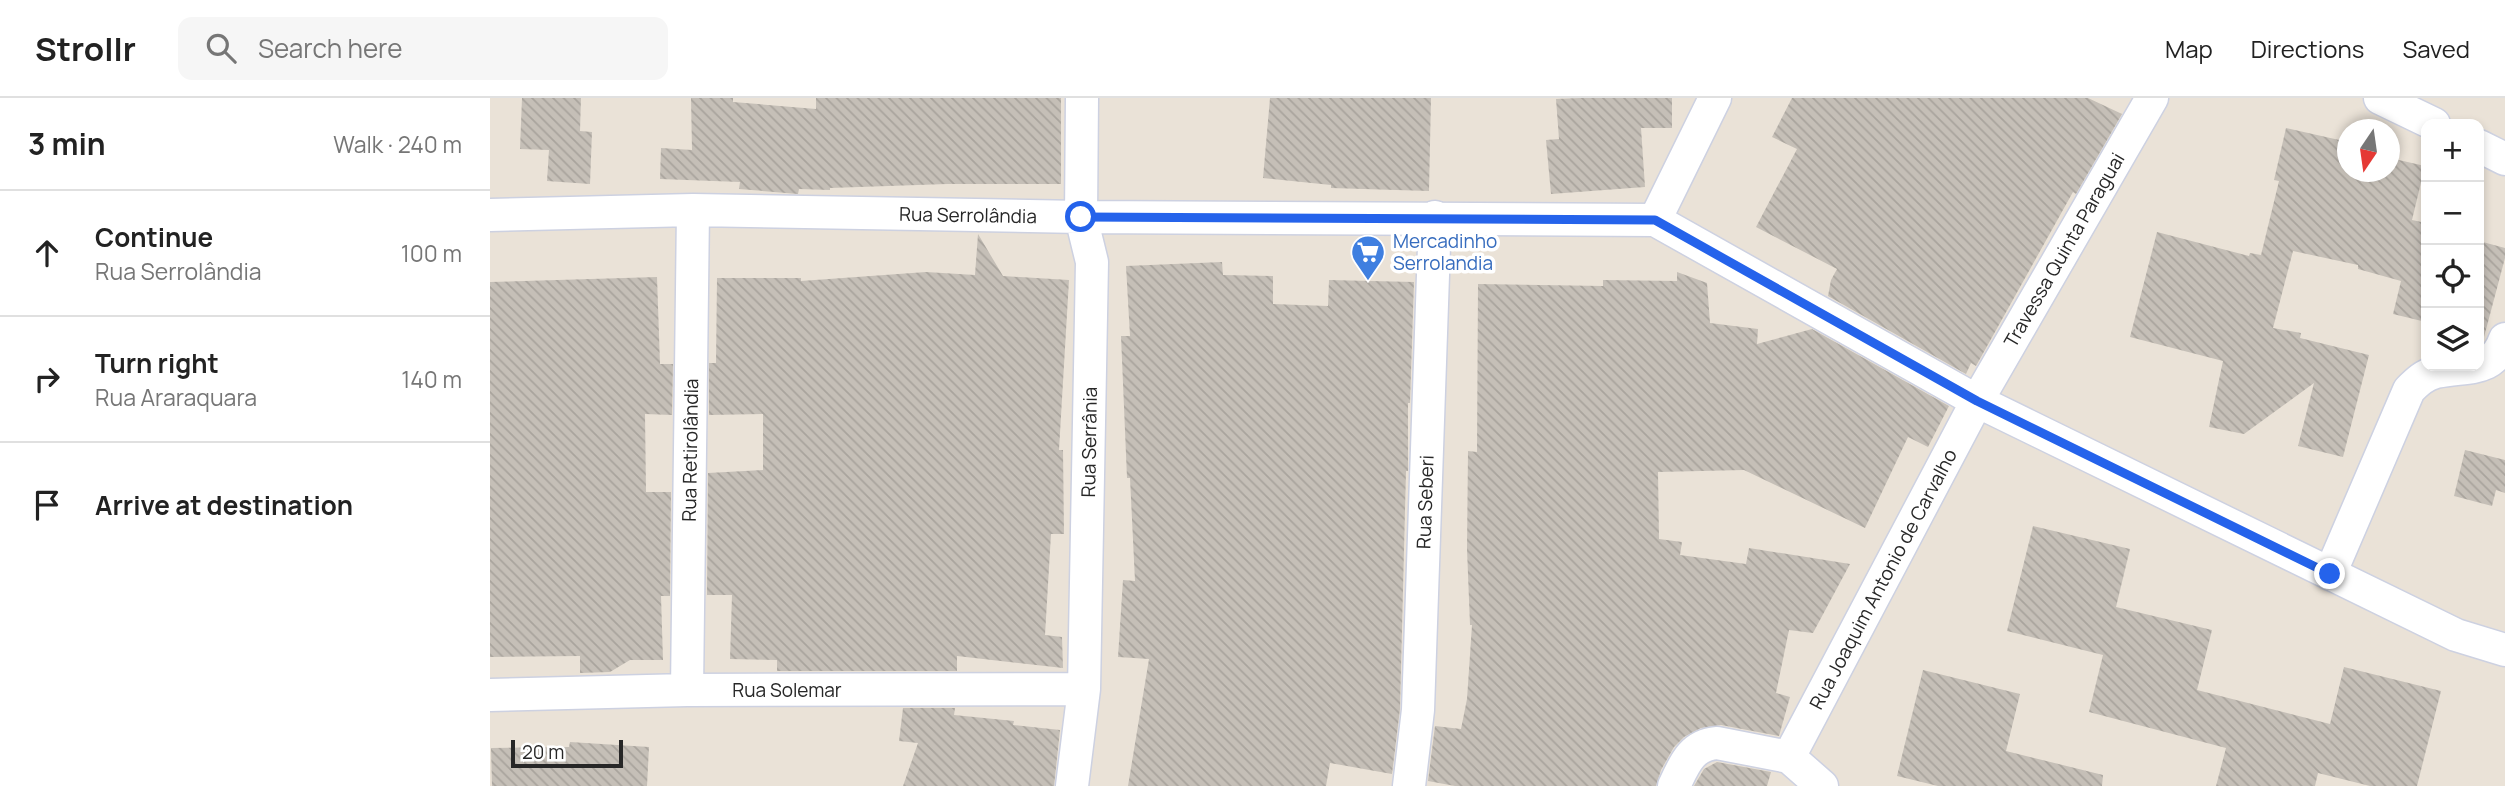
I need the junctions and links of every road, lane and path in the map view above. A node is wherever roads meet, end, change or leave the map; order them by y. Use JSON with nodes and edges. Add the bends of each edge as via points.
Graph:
{"nodes":[{"id":1,"x":1082,"y":98,"type":"edge"},
{"id":2,"x":1715,"y":98,"type":"edge"},
{"id":3,"x":2152,"y":98,"type":"edge"},
{"id":4,"x":2380,"y":98,"type":"edge"},
{"id":5,"x":2424,"y":119,"type":"edge"},
{"id":6,"x":2484,"y":148,"type":"edge"},
{"id":7,"x":2505,"y":159,"type":"edge"},
{"id":8,"x":693,"y":210,"type":"junction"},
{"id":9,"x":490,"y":215,"type":"edge"},
{"id":10,"x":1081,"y":217,"type":"junction"},
{"id":11,"x":1434,"y":217,"type":"junction"},
{"id":12,"x":1655,"y":220,"type":"junction"},
{"id":13,"x":2505,"y":339,"type":"edge"},
{"id":14,"x":1977,"y":401,"type":"junction"},
{"id":15,"x":2330,"y":574,"type":"junction"},
{"id":16,"x":2505,"y":650,"type":"edge"},
{"id":17,"x":1084,"y":689,"type":"junction"},
{"id":18,"x":687,"y":690,"type":"junction"},
{"id":19,"x":490,"y":695,"type":"edge"},
{"id":20,"x":1789,"y":757,"type":"junction"},
{"id":21,"x":1072,"y":786,"type":"edge"},
{"id":22,"x":1409,"y":786,"type":"edge"},
{"id":23,"x":1674,"y":786,"type":"edge"},
{"id":24,"x":1822,"y":786,"type":"edge"}],
"edges":[{"from":1,"to":10,"type":"street","name":"Rua Serrânia"},
{"from":2,"to":12,"type":"street"},
{"from":3,"to":14,"type":"street","name":"Travessa Quinta Paraguai"},
{"from":4,"to":5,"type":"street"},
{"from":6,"to":7,"type":"street"},
{"from":8,"to":9,"type":"street","name":"Rua Serrolândia"},
{"from":8,"to":10,"type":"street","name":"Rua Serrolândia"},
{"from":8,"to":18,"type":"street","name":"Rua Retirolândia"},
{"from":10,"to":11,"type":"street","name":"Rua Serrolândia"},
{"from":10,"to":17,"type":"street","name":"Rua Serrânia","via":[[1092,262]]},
{"from":11,"to":12,"type":"street","name":"Rua Serrolândia"},
{"from":11,"to":22,"type":"street","name":"Rua Seberi","via":[[1418,710]]},
{"from":12,"to":14,"type":"street"},
{"from":13,"to":15,"type":"street","via":[[2492,361],[2435,373],[2409,390]]},
{"from":14,"to":15,"type":"street"},
{"from":14,"to":20,"type":"street","name":"Rua Joaquim Antonio de Carvalho"},
{"from":15,"to":16,"type":"street","via":[[2456,635]]},
{"from":17,"to":18,"type":"street","name":"Rua Solemar"},
{"from":17,"to":21,"type":"street","name":"Rua Serrânia"},
{"from":18,"to":19,"type":"street","name":"Rua Solemar"},
{"from":20,"to":23,"type":"street","via":[[1705,744],[1686,761]]},
{"from":20,"to":24,"type":"street"}]}
